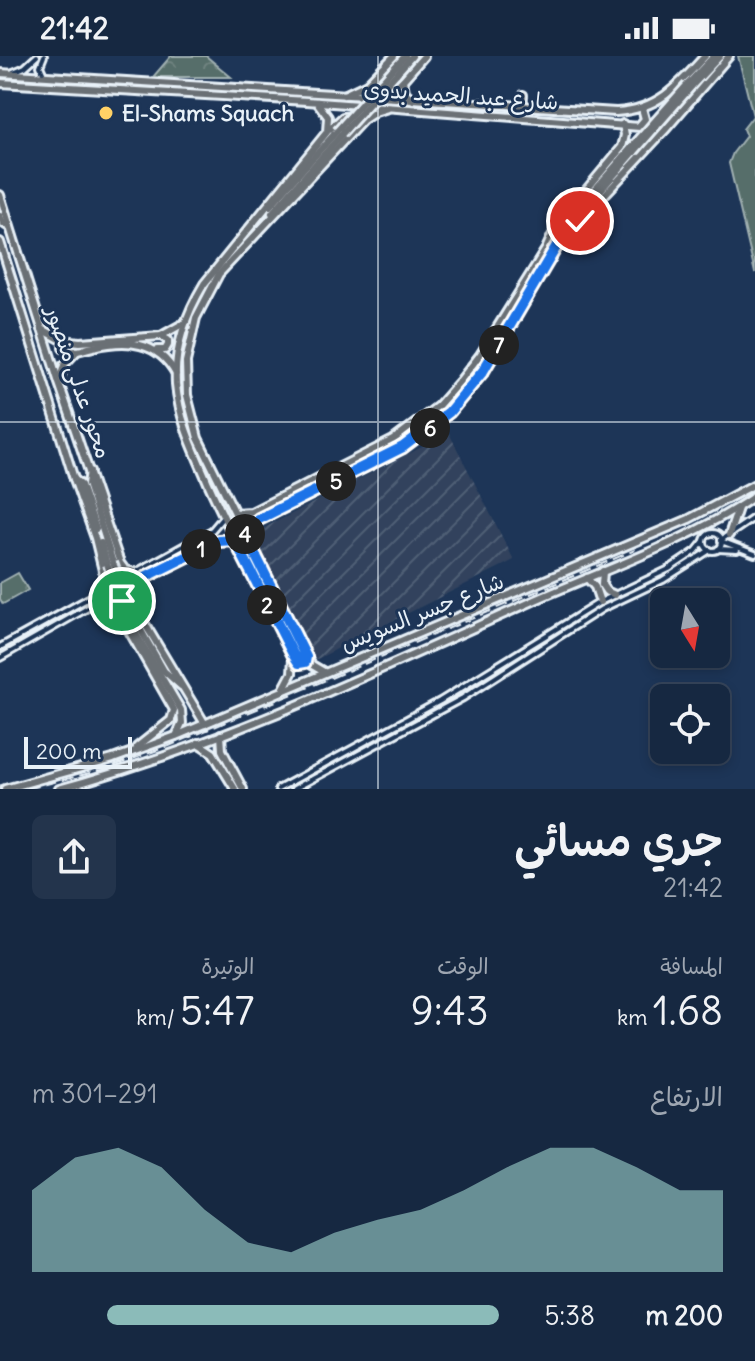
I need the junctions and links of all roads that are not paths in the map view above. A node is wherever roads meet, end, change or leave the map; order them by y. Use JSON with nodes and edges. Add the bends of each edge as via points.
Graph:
{"nodes":[{"id":1,"x":44,"y":56,"type":"edge"},
{"id":2,"x":394,"y":56,"type":"edge"},
{"id":3,"x":405,"y":56,"type":"edge"},
{"id":4,"x":412,"y":56,"type":"edge"},
{"id":5,"x":424,"y":56,"type":"edge"},
{"id":6,"x":705,"y":56,"type":"edge"},
{"id":7,"x":717,"y":56,"type":"edge"},
{"id":8,"x":729,"y":56,"type":"edge"},
{"id":9,"x":35,"y":58,"type":"edge"},
{"id":10,"x":40,"y":64,"type":"junction"},
{"id":11,"x":393,"y":72,"type":"junction"},
{"id":12,"x":0,"y":73,"type":"edge"},
{"id":13,"x":9,"y":73,"type":"junction"},
{"id":14,"x":44,"y":75,"type":"junction"},
{"id":15,"x":375,"y":77,"type":"junction"},
{"id":16,"x":403,"y":80,"type":"junction"},
{"id":17,"x":0,"y":83,"type":"edge"},
{"id":18,"x":14,"y":84,"type":"junction"},
{"id":19,"x":686,"y":86,"type":"junction"},
{"id":20,"x":0,"y":91,"type":"edge"},
{"id":21,"x":523,"y":95,"type":"dead end"},
{"id":22,"x":342,"y":96,"type":"junction"},
{"id":23,"x":694,"y":96,"type":"junction"},
{"id":24,"x":663,"y":99,"type":"junction"},
{"id":25,"x":413,"y":100,"type":"junction"},
{"id":26,"x":317,"y":102,"type":"junction"},
{"id":27,"x":522,"y":107,"type":"junction"},
{"id":28,"x":388,"y":108,"type":"junction"},
{"id":29,"x":642,"y":108,"type":"junction"},
{"id":30,"x":681,"y":112,"type":"junction"},
{"id":31,"x":623,"y":124,"type":"junction"},
{"id":32,"x":357,"y":126,"type":"junction"},
{"id":33,"x":639,"y":126,"type":"junction"},
{"id":34,"x":665,"y":130,"type":"junction"},
{"id":35,"x":327,"y":132,"type":"junction"},
{"id":36,"x":339,"y":133,"type":"junction"},
{"id":37,"x":622,"y":147,"type":"junction"},
{"id":38,"x":647,"y":148,"type":"junction"},
{"id":39,"x":634,"y":149,"type":"junction"},
{"id":40,"x":0,"y":195,"type":"edge"},
{"id":41,"x":267,"y":207,"type":"junction"},
{"id":42,"x":0,"y":216,"type":"edge"},
{"id":43,"x":263,"y":226,"type":"junction"},
{"id":44,"x":9,"y":227,"type":"junction"},
{"id":45,"x":0,"y":242,"type":"edge"},
{"id":46,"x":549,"y":242,"type":"junction"},
{"id":47,"x":556,"y":247,"type":"junction"},
{"id":48,"x":186,"y":322,"type":"junction"},
{"id":49,"x":42,"y":329,"type":"junction"},
{"id":50,"x":161,"y":336,"type":"junction"},
{"id":51,"x":68,"y":341,"type":"junction"},
{"id":52,"x":157,"y":350,"type":"junction"},
{"id":53,"x":77,"y":351,"type":"junction"},
{"id":54,"x":176,"y":374,"type":"junction"},
{"id":55,"x":59,"y":383,"type":"junction"},
{"id":56,"x":377,"y":449,"type":"junction"},
{"id":57,"x":382,"y":458,"type":"junction"},
{"id":58,"x":90,"y":471,"type":"junction"},
{"id":59,"x":755,"y":484,"type":"edge"},
{"id":60,"x":755,"y":496,"type":"edge"},
{"id":61,"x":738,"y":507,"type":"junction"},
{"id":62,"x":251,"y":512,"type":"junction"},
{"id":63,"x":235,"y":513,"type":"junction"},
{"id":64,"x":223,"y":517,"type":"junction"},
{"id":65,"x":755,"y":517,"type":"edge"},
{"id":66,"x":255,"y":521,"type":"junction"},
{"id":67,"x":704,"y":525,"type":"junction"},
{"id":68,"x":212,"y":530,"type":"junction"},
{"id":69,"x":244,"y":532,"type":"junction"},
{"id":70,"x":710,"y":534,"type":"junction"},
{"id":71,"x":729,"y":535,"type":"junction"},
{"id":72,"x":647,"y":536,"type":"junction"},
{"id":73,"x":235,"y":540,"type":"junction"},
{"id":74,"x":218,"y":541,"type":"junction"},
{"id":75,"x":704,"y":541,"type":"junction"},
{"id":76,"x":721,"y":541,"type":"junction"},
{"id":77,"x":631,"y":542,"type":"junction"},
{"id":78,"x":653,"y":549,"type":"junction"},
{"id":79,"x":718,"y":549,"type":"junction"},
{"id":80,"x":710,"y":550,"type":"junction"},
{"id":81,"x":753,"y":553,"type":"edge"},
{"id":82,"x":639,"y":556,"type":"junction"},
{"id":83,"x":121,"y":565,"type":"junction"},
{"id":84,"x":108,"y":566,"type":"junction"},
{"id":85,"x":603,"y":571,"type":"junction"},
{"id":86,"x":134,"y":572,"type":"junction"},
{"id":87,"x":587,"y":578,"type":"junction"},
{"id":88,"x":131,"y":584,"type":"junction"},
{"id":89,"x":107,"y":587,"type":"junction"},
{"id":90,"x":615,"y":595,"type":"junction"},
{"id":91,"x":106,"y":597,"type":"junction"},
{"id":92,"x":134,"y":601,"type":"junction"},
{"id":93,"x":600,"y":602,"type":"junction"},
{"id":94,"x":118,"y":610,"type":"junction"},
{"id":95,"x":132,"y":621,"type":"junction"},
{"id":96,"x":0,"y":647,"type":"edge"},
{"id":97,"x":293,"y":654,"type":"junction"},
{"id":98,"x":306,"y":657,"type":"junction"},
{"id":99,"x":361,"y":657,"type":"junction"},
{"id":100,"x":0,"y":658,"type":"edge"},
{"id":101,"x":324,"y":672,"type":"junction"},
{"id":102,"x":368,"y":675,"type":"junction"},
{"id":103,"x":477,"y":678,"type":"junction"},
{"id":104,"x":482,"y":686,"type":"junction"},
{"id":105,"x":184,"y":687,"type":"junction"},
{"id":106,"x":282,"y":690,"type":"junction"},
{"id":107,"x":173,"y":701,"type":"junction"},
{"id":108,"x":205,"y":724,"type":"junction"},
{"id":109,"x":382,"y":733,"type":"junction"},
{"id":110,"x":221,"y":735,"type":"junction"},
{"id":111,"x":176,"y":736,"type":"junction"},
{"id":112,"x":386,"y":739,"type":"junction"},
{"id":113,"x":198,"y":743,"type":"junction"},
{"id":114,"x":220,"y":747,"type":"junction"},
{"id":115,"x":131,"y":752,"type":"junction"},
{"id":116,"x":212,"y":752,"type":"junction"},
{"id":117,"x":5,"y":789,"type":"edge"},
{"id":118,"x":59,"y":789,"type":"edge"},
{"id":119,"x":235,"y":789,"type":"edge"},
{"id":120,"x":243,"y":789,"type":"edge"},
{"id":121,"x":278,"y":789,"type":"edge"},
{"id":122,"x":294,"y":789,"type":"edge"}],
"edges":[{"from":1,"to":10,"type":"street"},
{"from":2,"to":15,"type":"main road"},
{"from":3,"to":11,"type":"main road"},
{"from":4,"to":11,"type":"main road"},
{"from":5,"to":16,"type":"main road"},
{"from":6,"to":19,"type":"main road","name":"شارع عبد الحميد بدوى"},
{"from":7,"to":19,"type":"main road"},
{"from":8,"to":23,"type":"main road"},
{"from":9,"to":10,"type":"street"},
{"from":9,"to":13,"type":"street"},
{"from":10,"to":14,"type":"street"},
{"from":11,"to":36,"type":"main road","bridge":true},
{"from":12,"to":13,"type":"main road","name":"شارع عبد الحميد بدوى"},
{"from":13,"to":14,"type":"main road","name":"شارع عبد الحميد بدوى"},
{"from":14,"to":22,"type":"main road","name":"شارع عبد الحميد بدوى"},
{"from":15,"to":16,"type":"main road","via":[[388,86]]},
{"from":15,"to":22,"type":"main road"},
{"from":16,"to":25,"type":"main road"},
{"from":17,"to":18,"type":"main road","name":"شارع عبد الحميد بدوى"},
{"from":18,"to":20,"type":"main road"},
{"from":18,"to":26,"type":"main road","name":"شارع عبد الحميد بدوى"},
{"from":19,"to":23,"type":"main road","via":[[684,94]]},
{"from":19,"to":24,"type":"main road","name":"شارع عبد الحميد بدوى"},
{"from":19,"to":39,"type":"main road","bridge":true},
{"from":21,"to":27,"type":"main road"},
{"from":22,"to":25,"type":"main road","name":"شارع عبد الحميد بدوى"},
{"from":23,"to":30,"type":"main road"},
{"from":24,"to":29,"type":"main road","name":"شارع عبد الحميد بدوى"},
{"from":24,"to":30,"type":"main road","via":[[675,102]]},
{"from":25,"to":27,"type":"main road","name":"شارع عبد الحميد بدوى"},
{"from":26,"to":28,"type":"main road","name":"شارع عبد الحميد بدوى"},
{"from":26,"to":35,"type":"main road","via":[[328,117]]},
{"from":27,"to":29,"type":"main road","name":"شارع عبد الحميد بدوى","via":[[616,112]]},
{"from":28,"to":31,"type":"main road","name":"شارع عبد الحميد بدوى"},
{"from":28,"to":32,"type":"main road"},
{"from":29,"to":33,"type":"main road","via":[[645,119]]},
{"from":30,"to":34,"type":"main road"},
{"from":31,"to":33,"type":"main road","name":"شارع عبد الحميد بدوى"},
{"from":31,"to":37,"type":"main road"},
{"from":32,"to":35,"type":"main road","via":[[354,118],[344,116]]},
{"from":32,"to":43,"type":"main road"},
{"from":33,"to":34,"type":"main road","name":"شارع عبد الحميد بدوى"},
{"from":34,"to":38,"type":"main road"},
{"from":35,"to":41,"type":"main road"},
{"from":36,"to":41,"type":"main road"},
{"from":36,"to":43,"type":"main road"},
{"from":37,"to":38,"type":"main road","via":[[636,138]]},
{"from":37,"to":46,"type":"main road","via":[[558,222]]},
{"from":38,"to":47,"type":"main road"},
{"from":39,"to":46,"type":"main road"},
{"from":39,"to":47,"type":"main road"},
{"from":40,"to":44,"type":"main road","name":"محور عدلى منصور"},
{"from":41,"to":48,"type":"main road","via":[[209,276]]},
{"from":42,"to":44,"type":"main road"},
{"from":43,"to":63,"type":"main road","via":[[208,291],[192,329],[186,362],[194,428]]},
{"from":44,"to":49,"type":"main road","name":"محور عدلى منصور"},
{"from":45,"to":84,"type":"main road","name":"محور عدلى منصور","via":[[74,479],[82,487]]},
{"from":46,"to":56,"type":"main road","via":[[460,381],[421,421]]},
{"from":47,"to":57,"type":"main road","via":[[471,388],[431,427]]},
{"from":48,"to":50,"type":"main road"},
{"from":48,"to":54,"type":"main road"},
{"from":49,"to":51,"type":"main road"},
{"from":49,"to":55,"type":"main road","name":"محور عدلى منصور"},
{"from":50,"to":51,"type":"main road"},
{"from":50,"to":52,"type":"main road","via":[[168,345]]},
{"from":51,"to":53,"type":"main road","via":[[65,350]]},
{"from":52,"to":53,"type":"main road","via":[[118,344]]},
{"from":52,"to":54,"type":"main road"},
{"from":53,"to":55,"type":"main road","via":[[64,365]]},
{"from":54,"to":64,"type":"main road","via":[[184,426]]},
{"from":55,"to":58,"type":"main road","name":"محور عدلى منصور"},
{"from":56,"to":57,"type":"main road"},
{"from":56,"to":62,"type":"main road"},
{"from":57,"to":66,"type":"main road"},
{"from":58,"to":83,"type":"main road","name":"محور عدلى منصور"},
{"from":58,"to":84,"type":"main road","via":[[88,484]]},
{"from":59,"to":72,"type":"main road","name":"شارع جسر السويس"},
{"from":60,"to":61,"type":"main road","name":"شارع جسر السويس"},
{"from":61,"to":67,"type":"main road","name":"شارع جسر السويس"},
{"from":61,"to":71,"type":"main road"},
{"from":62,"to":63,"type":"main road"},
{"from":62,"to":66,"type":"main road"},
{"from":63,"to":69,"type":"main road"},
{"from":64,"to":68,"type":"street"},
{"from":64,"to":73,"type":"main road"},
{"from":65,"to":71,"type":"street"},
{"from":66,"to":69,"type":"main road"},
{"from":67,"to":70,"type":"main road"},
{"from":67,"to":78,"type":"main road","name":"شارع جسر السويس"},
{"from":68,"to":74,"type":"street","via":[[219,533]]},
{"from":68,"to":86,"type":"street"},
{"from":69,"to":98,"type":"main road"},
{"from":70,"to":75,"type":"street"},
{"from":70,"to":76,"type":"street"},
{"from":71,"to":76,"type":"street"},
{"from":72,"to":77,"type":"main road","name":"شارع جسر السويس"},
{"from":72,"to":78,"type":"main road"},
{"from":73,"to":74,"type":"street"},
{"from":73,"to":97,"type":"main road"},
{"from":74,"to":88,"type":"street"},
{"from":75,"to":80,"type":"street"},
{"from":75,"to":90,"type":"street","via":[[677,565]]},
{"from":76,"to":79,"type":"street"},
{"from":76,"to":81,"type":"street"},
{"from":77,"to":82,"type":"main road","via":[[639,545]]},
{"from":77,"to":99,"type":"main road","name":"شارع جسر السويس"},
{"from":78,"to":82,"type":"main road","name":"شارع جسر السويس"},
{"from":79,"to":80,"type":"street"},
{"from":79,"to":81,"type":"street"},
{"from":80,"to":104,"type":"street","via":[[602,609]]},
{"from":82,"to":85,"type":"main road","name":"شارع جسر السويس"},
{"from":83,"to":84,"type":"main road","via":[[114,572]]},
{"from":83,"to":86,"type":"main road"},
{"from":84,"to":89,"type":"main road"},
{"from":84,"to":95,"type":"main road","bridge":true},
{"from":85,"to":87,"type":"main road","name":"شارع جسر السويس"},
{"from":85,"to":90,"type":"main road","via":[[602,585]]},
{"from":86,"to":89,"type":"street"},
{"from":87,"to":93,"type":"main road"},
{"from":87,"to":102,"type":"main road","name":"شارع جسر السويس"},
{"from":88,"to":91,"type":"street"},
{"from":88,"to":92,"type":"main road"},
{"from":89,"to":96,"type":"street"},
{"from":90,"to":93,"type":"street"},
{"from":91,"to":94,"type":"main road"},
{"from":91,"to":100,"type":"street"},
{"from":92,"to":94,"type":"main road","via":[[122,601]]},
{"from":92,"to":105,"type":"main road"},
{"from":93,"to":103,"type":"street"},
{"from":94,"to":107,"type":"main road"},
{"from":95,"to":105,"type":"main road","via":[[168,676]]},
{"from":95,"to":107,"type":"main road"},
{"from":97,"to":98,"type":"main road","via":[[301,664]]},
{"from":97,"to":106,"type":"main road","via":[[292,673]]},
{"from":98,"to":101,"type":"main road"},
{"from":99,"to":101,"type":"main road","name":"شارع جسر السويس"},
{"from":99,"to":102,"type":"main road"},
{"from":101,"to":106,"type":"main road","name":"شارع جسر السويس"},
{"from":102,"to":110,"type":"main road","name":"شارع جسر السويس"},
{"from":103,"to":104,"type":"street"},
{"from":103,"to":109,"type":"street"},
{"from":104,"to":112,"type":"street"},
{"from":105,"to":108,"type":"main road"},
{"from":106,"to":108,"type":"main road","name":"شارع جسر السويس"},
{"from":107,"to":111,"type":"main road","via":[[182,716]]},
{"from":107,"to":115,"type":"main road","via":[[173,718]]},
{"from":108,"to":111,"type":"main road","name":"شارع جسر السويس"},
{"from":109,"to":112,"type":"street"},
{"from":109,"to":121,"type":"street"},
{"from":110,"to":113,"type":"main road","name":"شارع جسر السويس"},
{"from":110,"to":114,"type":"main road"},
{"from":111,"to":115,"type":"main road","name":"شارع جسر السويس"},
{"from":112,"to":122,"type":"street"},
{"from":113,"to":116,"type":"main road"},
{"from":113,"to":118,"type":"main road","name":"شارع جسر السويس"},
{"from":114,"to":116,"type":"main road"},
{"from":114,"to":120,"type":"main road"},
{"from":115,"to":117,"type":"main road","name":"شارع جسر السويس"},
{"from":116,"to":119,"type":"main road"}]}
